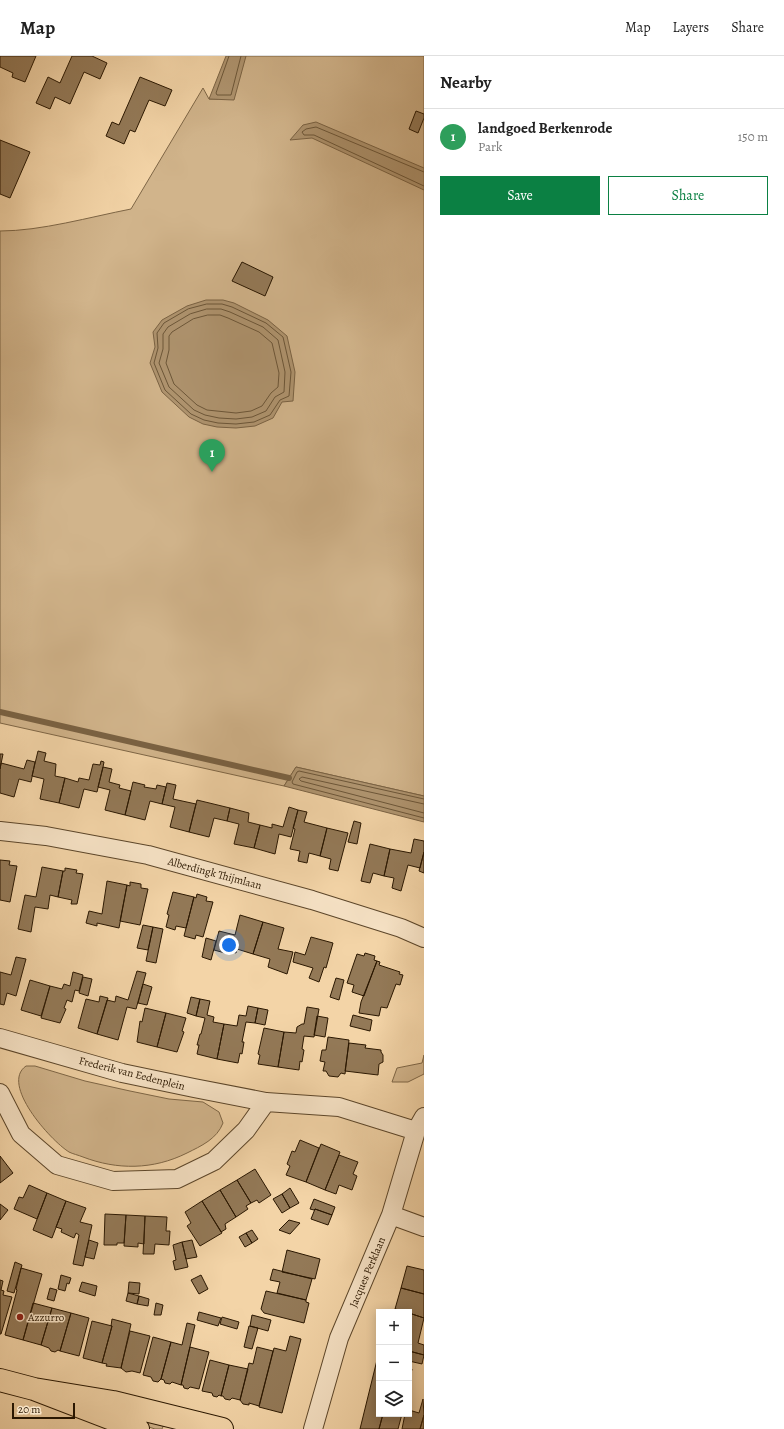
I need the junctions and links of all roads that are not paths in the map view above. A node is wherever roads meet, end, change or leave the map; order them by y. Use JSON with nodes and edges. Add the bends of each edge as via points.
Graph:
{"nodes":[{"id":1,"x":0,"y":831,"type":"edge"},
{"id":2,"x":424,"y":938,"type":"edge"},
{"id":3,"x":0,"y":1038,"type":"edge"},
{"id":4,"x":0,"y":1093,"type":"edge"},
{"id":5,"x":266,"y":1102,"type":"junction"},
{"id":6,"x":420,"y":1124,"type":"edge"},
{"id":7,"x":391,"y":1215,"type":"junction"},
{"id":8,"x":424,"y":1227,"type":"edge"},
{"id":9,"x":0,"y":1380,"type":"edge"},
{"id":10,"x":34,"y":1389,"type":"junction"},
{"id":11,"x":176,"y":1424,"type":"edge"},
{"id":12,"x":214,"y":1428,"type":"edge"},
{"id":13,"x":138,"y":1429,"type":"edge"},
{"id":14,"x":313,"y":1429,"type":"edge"}],
"edges":[{"from":1,"to":2,"type":"street","name":"Alberdingk Thijmlaan","via":[[46,836],[148,855],[312,900],[401,928]]},
{"from":3,"to":5,"type":"street","name":"Frederik van Eedenplein","via":[[122,1073]]},
{"from":4,"to":5,"type":"street","via":[[20,1134],[57,1165],[113,1181],[177,1179],[214,1161],[246,1130]]},
{"from":5,"to":6,"type":"street","name":"Frederik van Eedenplein","via":[[339,1107]]},
{"from":6,"to":7,"type":"street","name":"Jacques Perklaan"},
{"from":7,"to":8,"type":"street"},
{"from":7,"to":14,"type":"street","name":"Jacques Perklaan","via":[[339,1338]]},
{"from":9,"to":10,"type":"main road"},
{"from":10,"to":11,"type":"main road","via":[[113,1402]]},
{"from":10,"to":13,"type":"main road"},
{"from":11,"to":12,"type":"main road"}]}
